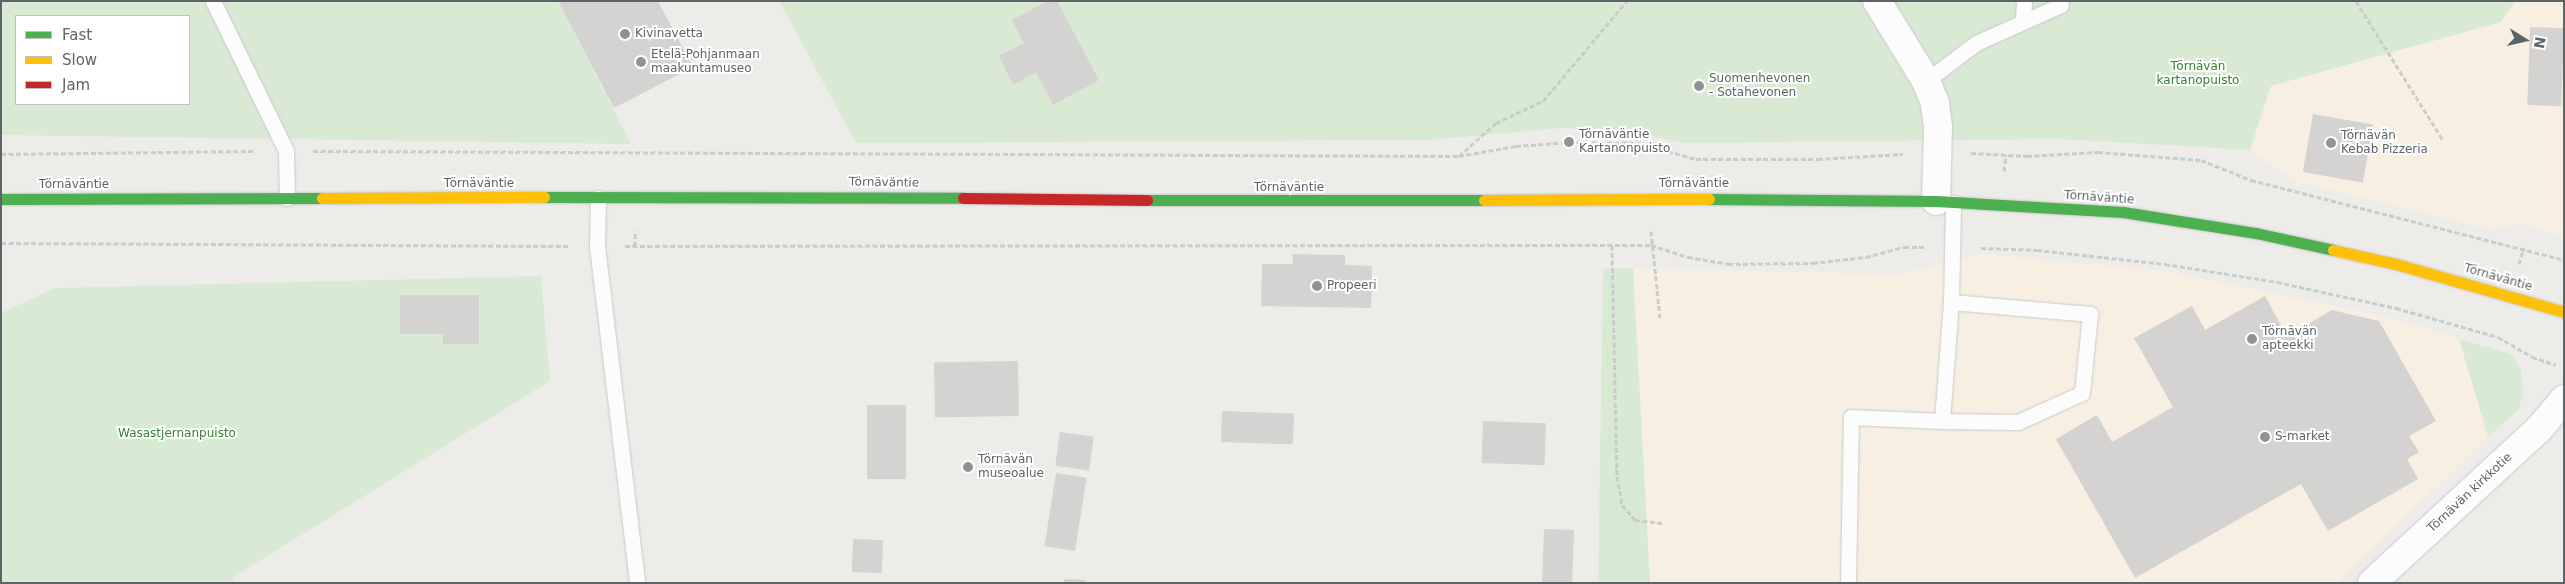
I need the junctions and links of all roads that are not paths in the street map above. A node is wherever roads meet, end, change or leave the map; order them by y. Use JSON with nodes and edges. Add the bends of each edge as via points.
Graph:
{"nodes":[{"id":1,"x":213,"y":1,"type":"edge"},
{"id":2,"x":1877,"y":1,"type":"edge"},
{"id":3,"x":2024,"y":1,"type":"edge"},
{"id":4,"x":2061,"y":5,"type":"dead end"},
{"id":5,"x":2024,"y":21,"type":"junction"},
{"id":6,"x":1926,"y":81,"type":"junction"},
{"id":7,"x":287,"y":198,"type":"junction"},
{"id":8,"x":598,"y":198,"type":"junction"},
{"id":9,"x":1,"y":199,"type":"edge"},
{"id":10,"x":1944,"y":202,"type":"junction"},
{"id":11,"x":1951,"y":302,"type":"junction"},
{"id":12,"x":2564,"y":312,"type":"edge"},
{"id":13,"x":2564,"y":399,"type":"edge"},
{"id":14,"x":1942,"y":421,"type":"junction"},
{"id":15,"x":637,"y":583,"type":"edge"},
{"id":16,"x":1848,"y":583,"type":"edge"},
{"id":17,"x":2372,"y":583,"type":"edge"}],
"edges":[{"from":1,"to":7,"type":"lane","via":[[286,151]]},
{"from":2,"to":6,"type":"street"},
{"from":3,"to":5,"type":"lane"},
{"from":4,"to":5,"type":"lane"},
{"from":5,"to":6,"type":"lane","via":[[1976,43]]},
{"from":6,"to":10,"type":"street","via":[[1935,103]]},
{"from":7,"to":8,"type":"main road","name":"Törnäväntie"},
{"from":7,"to":9,"type":"main road","name":"Törnäväntie"},
{"from":8,"to":10,"type":"main road","name":"Törnäväntie","via":[[804,196],[1294,202],[1650,198]]},
{"from":8,"to":15,"type":"lane","via":[[597,246]]},
{"from":10,"to":11,"type":"lane","via":[[1953,247]]},
{"from":10,"to":12,"type":"main road","name":"Törnäväntie","via":[[2123,212],[2256,233],[2396,264]]},
{"from":11,"to":14,"type":"lane"},
{"from":11,"to":14,"type":"lane","via":[[2090,314],[2082,393],[2018,422]]},
{"from":13,"to":17,"type":"street","name":"Törnävän kirkkotie","via":[[2538,429]]},
{"from":14,"to":16,"type":"lane","via":[[1851,418]]}]}
